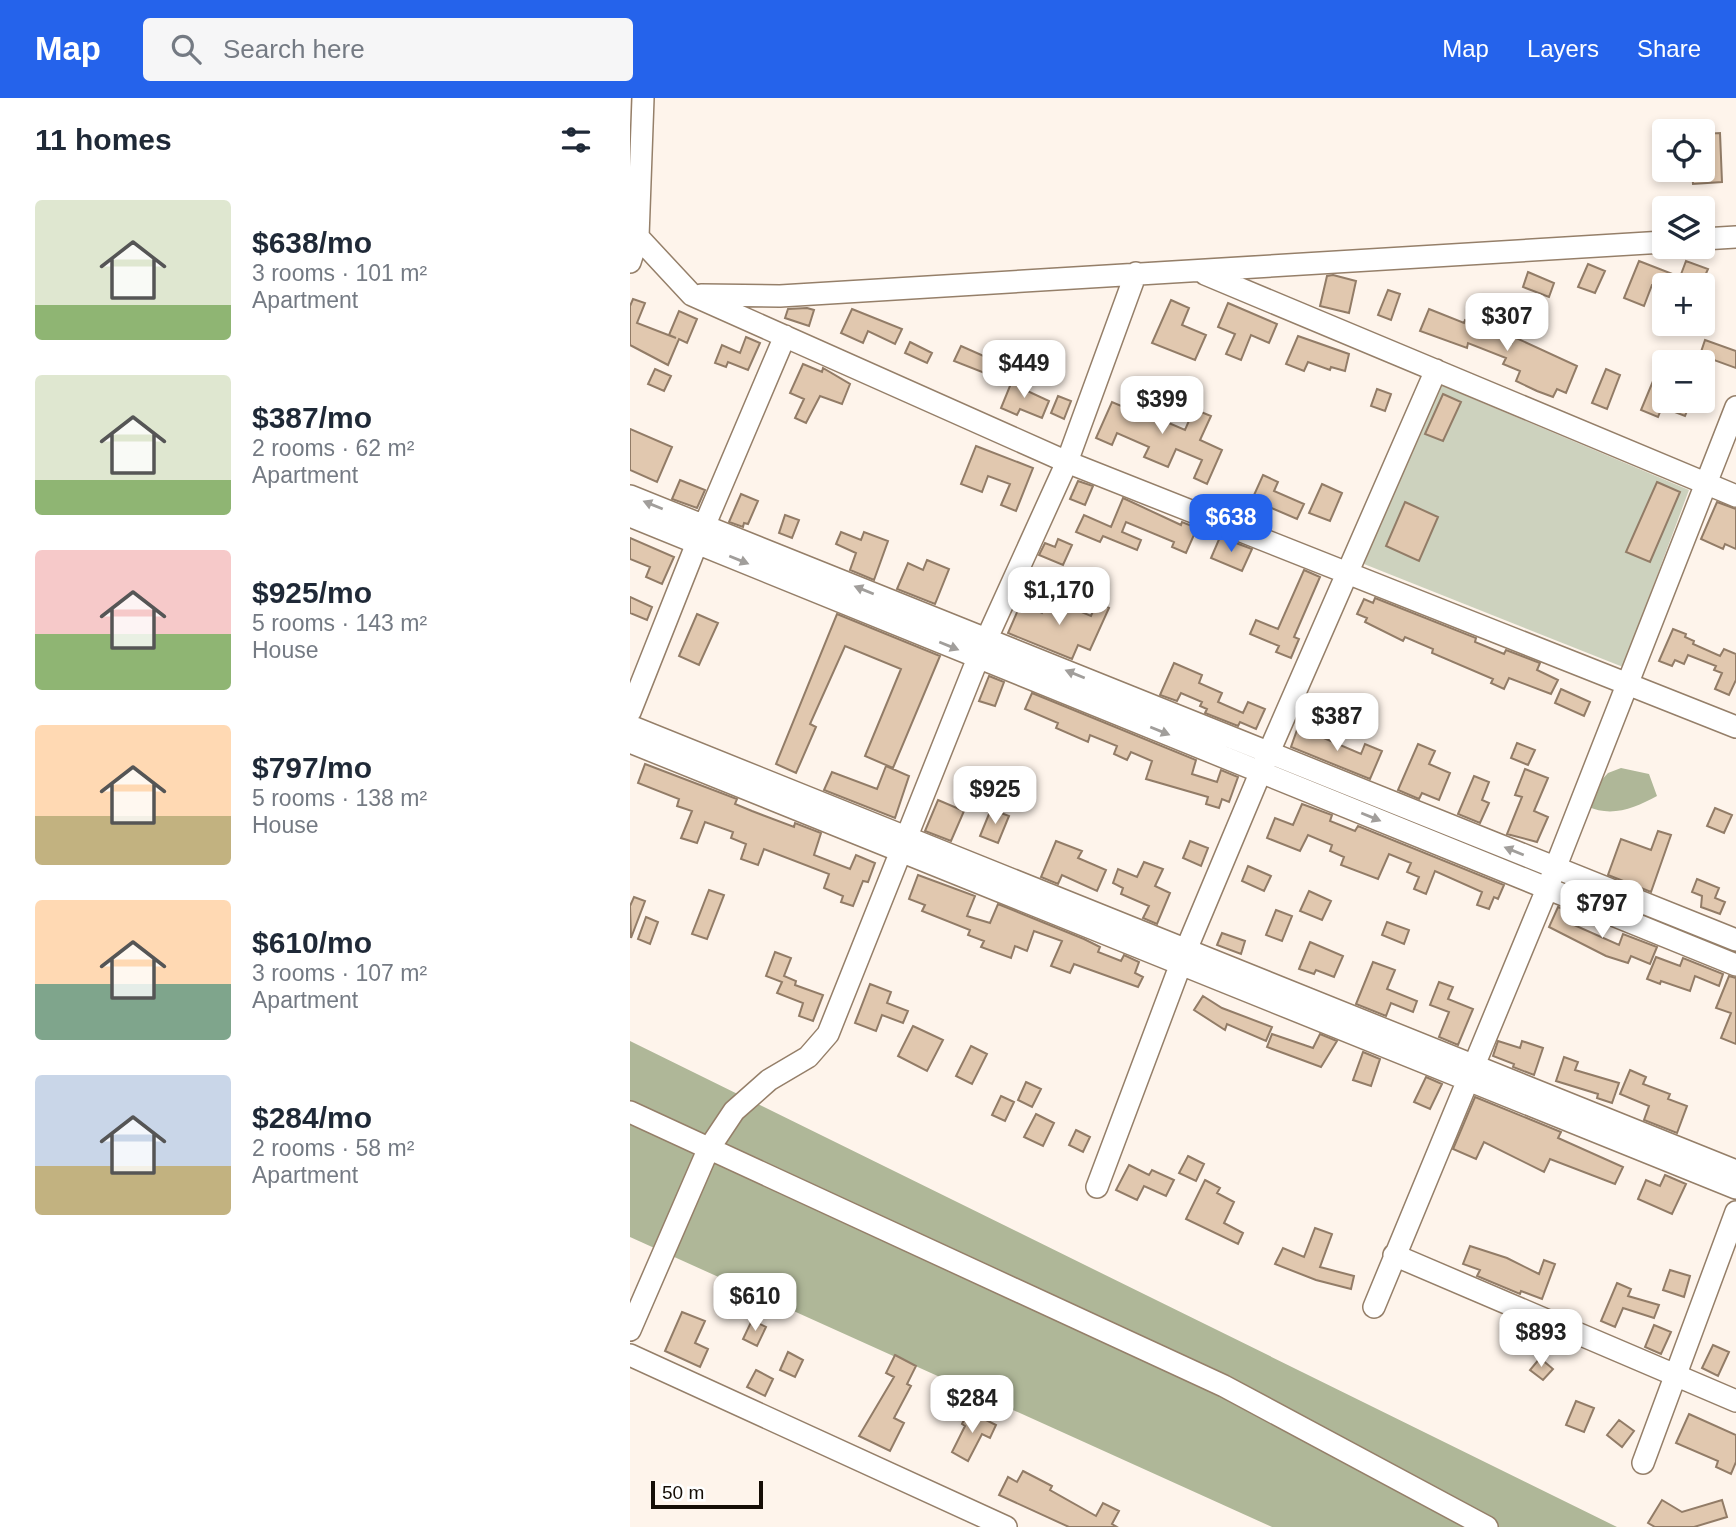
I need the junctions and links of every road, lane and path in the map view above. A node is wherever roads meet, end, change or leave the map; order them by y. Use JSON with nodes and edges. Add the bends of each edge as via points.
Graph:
{"nodes":[{"id":1,"x":643,"y":98,"type":"edge"},
{"id":2,"x":634,"y":235,"type":"edge"},
{"id":3,"x":1736,"y":237,"type":"edge"},
{"id":4,"x":1715,"y":238,"type":"edge"},
{"id":5,"x":1652,"y":243,"type":"edge"},
{"id":6,"x":630,"y":261,"type":"edge"},
{"id":7,"x":1198,"y":271,"type":"junction"},
{"id":8,"x":1136,"y":273,"type":"junction"},
{"id":9,"x":692,"y":295,"type":"junction"},
{"id":10,"x":785,"y":336,"type":"junction"},
{"id":11,"x":1436,"y":370,"type":"junction"},
{"id":12,"x":1736,"y":407,"type":"edge"},
{"id":13,"x":1067,"y":461,"type":"junction"},
{"id":14,"x":1705,"y":484,"type":"junction"},
{"id":15,"x":630,"y":496,"type":"edge"},
{"id":16,"x":1736,"y":496,"type":"edge"},
{"id":17,"x":630,"y":516,"type":"edge"},
{"id":18,"x":701,"y":535,"type":"junction"},
{"id":19,"x":1347,"y":572,"type":"junction"},
{"id":20,"x":983,"y":648,"type":"junction"},
{"id":21,"x":1627,"y":683,"type":"junction"},
{"id":22,"x":630,"y":712,"type":"edge"},
{"id":23,"x":630,"y":726,"type":"edge"},
{"id":24,"x":1736,"y":727,"type":"edge"},
{"id":25,"x":630,"y":743,"type":"edge"},
{"id":26,"x":1269,"y":752,"type":"junction"},
{"id":27,"x":1261,"y":772,"type":"junction"},
{"id":28,"x":904,"y":845,"type":"junction"},
{"id":29,"x":1555,"y":867,"type":"junction"},
{"id":30,"x":1547,"y":889,"type":"junction"},
{"id":31,"x":1736,"y":940,"type":"edge"},
{"id":32,"x":1184,"y":957,"type":"junction"},
{"id":33,"x":1736,"y":965,"type":"edge"},
{"id":34,"x":1469,"y":1072,"type":"junction"},
{"id":35,"x":630,"y":1112,"type":"edge"},
{"id":36,"x":709,"y":1148,"type":"junction"},
{"id":37,"x":1736,"y":1171,"type":"edge"},
{"id":38,"x":1097,"y":1187,"type":"dead end"},
{"id":39,"x":1736,"y":1188,"type":"edge"},
{"id":40,"x":1736,"y":1212,"type":"edge"},
{"id":41,"x":1394,"y":1255,"type":"junction"},
{"id":42,"x":1374,"y":1307,"type":"dead end"},
{"id":43,"x":630,"y":1330,"type":"edge"},
{"id":44,"x":630,"y":1355,"type":"edge"},
{"id":45,"x":1674,"y":1375,"type":"junction"},
{"id":46,"x":1736,"y":1401,"type":"edge"},
{"id":47,"x":1643,"y":1463,"type":"dead end"},
{"id":48,"x":1006,"y":1527,"type":"edge"},
{"id":49,"x":1487,"y":1527,"type":"edge"}],
"edges":[{"from":1,"to":2,"type":"street"},
{"from":2,"to":6,"type":"street"},
{"from":2,"to":9,"type":"street"},
{"from":3,"to":4,"type":"street"},
{"from":5,"to":7,"type":"street"},
{"from":7,"to":8,"type":"street"},
{"from":7,"to":11,"type":"street"},
{"from":8,"to":9,"type":"street","via":[[780,296]]},
{"from":8,"to":13,"type":"street"},
{"from":9,"to":10,"type":"street"},
{"from":10,"to":13,"type":"street"},
{"from":10,"to":18,"type":"street"},
{"from":11,"to":14,"type":"street"},
{"from":11,"to":19,"type":"street"},
{"from":12,"to":14,"type":"street"},
{"from":13,"to":19,"type":"street"},
{"from":13,"to":20,"type":"street"},
{"from":14,"to":16,"type":"street"},
{"from":14,"to":21,"type":"street"},
{"from":18,"to":15,"type":"street","one_way":true},
{"from":17,"to":18,"type":"street"},
{"from":18,"to":20,"type":"street"},
{"from":18,"to":22,"type":"street"},
{"from":19,"to":21,"type":"street"},
{"from":19,"to":26,"type":"street"},
{"from":26,"to":20,"type":"street","one_way":true},
{"from":20,"to":27,"type":"street","one_way":true},
{"from":20,"to":28,"type":"street"},
{"from":21,"to":24,"type":"street"},
{"from":21,"to":29,"type":"street"},
{"from":23,"to":28,"type":"street"},
{"from":25,"to":28,"type":"street"},
{"from":26,"to":27,"type":"street"},
{"from":29,"to":26,"type":"street","one_way":true},
{"from":27,"to":30,"type":"street","one_way":true},
{"from":27,"to":32,"type":"street"},
{"from":28,"to":32,"type":"street"},
{"from":28,"to":36,"type":"street","via":[[828,1034],[808,1057],[769,1080],[734,1111]]},
{"from":29,"to":30,"type":"street"},
{"from":29,"to":31,"type":"street"},
{"from":30,"to":33,"type":"street"},
{"from":30,"to":34,"type":"street"},
{"from":32,"to":34,"type":"street"},
{"from":32,"to":38,"type":"street"},
{"from":34,"to":37,"type":"street"},
{"from":34,"to":39,"type":"street"},
{"from":34,"to":41,"type":"street"},
{"from":35,"to":36,"type":"street"},
{"from":36,"to":43,"type":"street"},
{"from":36,"to":49,"type":"street","via":[[1224,1385]]},
{"from":40,"to":45,"type":"street"},
{"from":41,"to":42,"type":"street"},
{"from":41,"to":45,"type":"street"},
{"from":44,"to":48,"type":"street"},
{"from":45,"to":46,"type":"street"},
{"from":45,"to":47,"type":"street"}]}
